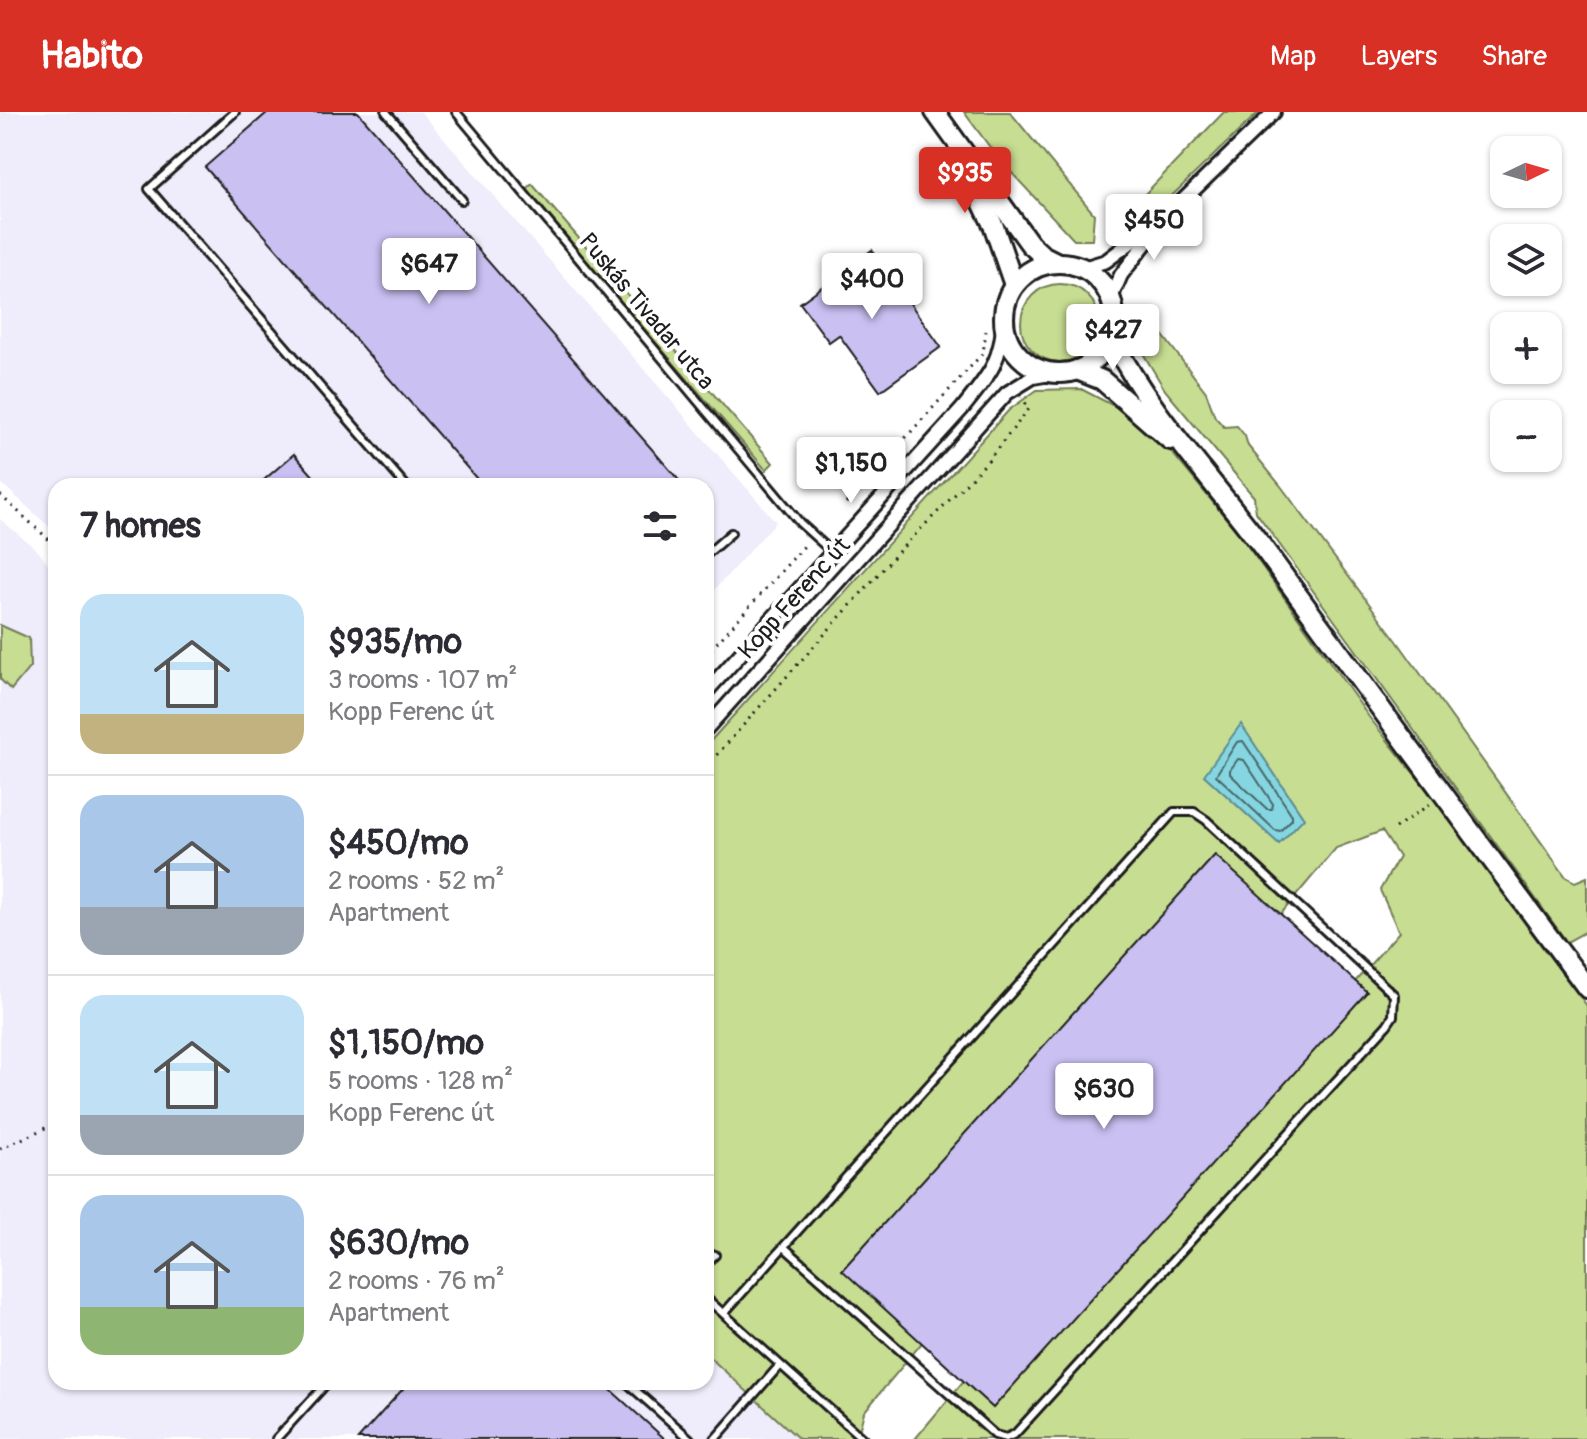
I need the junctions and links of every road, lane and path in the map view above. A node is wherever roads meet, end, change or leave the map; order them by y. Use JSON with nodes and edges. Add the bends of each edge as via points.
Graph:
{"nodes":[{"id":1,"x":235,"y":112,"type":"edge"},
{"id":2,"x":386,"y":112,"type":"edge"},
{"id":3,"x":456,"y":112,"type":"edge"},
{"id":4,"x":935,"y":112,"type":"edge"},
{"id":5,"x":1274,"y":112,"type":"edge"},
{"id":6,"x":948,"y":132,"type":"junction"},
{"id":7,"x":462,"y":200,"type":"dead end"},
{"id":8,"x":1172,"y":211,"type":"junction"},
{"id":9,"x":1058,"y":263,"type":"junction"},
{"id":10,"x":1083,"y":268,"type":"junction"},
{"id":11,"x":1014,"y":285,"type":"junction"},
{"id":12,"x":1111,"y":298,"type":"junction"},
{"id":13,"x":1004,"y":319,"type":"junction"},
{"id":14,"x":986,"y":331,"type":"dead end"},
{"id":15,"x":1111,"y":337,"type":"junction"},
{"id":16,"x":1077,"y":370,"type":"junction"},
{"id":17,"x":1056,"y":373,"type":"junction"},
{"id":18,"x":1025,"y":400,"type":"dead end"},
{"id":19,"x":1196,"y":463,"type":"junction"},
{"id":20,"x":399,"y":478,"type":"edge"},
{"id":21,"x":0,"y":495,"type":"edge"},
{"id":22,"x":846,"y":503,"type":"dead end"},
{"id":23,"x":731,"y":533,"type":"dead end"},
{"id":24,"x":48,"y":539,"type":"edge"},
{"id":25,"x":805,"y":545,"type":"dead end"},
{"id":26,"x":714,"y":548,"type":"edge"},
{"id":27,"x":832,"y":552,"type":"junction"},
{"id":28,"x":714,"y":646,"type":"edge"},
{"id":29,"x":714,"y":683,"type":"edge"},
{"id":30,"x":714,"y":720,"type":"edge"},
{"id":31,"x":714,"y":758,"type":"edge"},
{"id":32,"x":1442,"y":796,"type":"junction"},
{"id":33,"x":1395,"y":828,"type":"dead end"},
{"id":34,"x":1587,"y":988,"type":"edge"},
{"id":35,"x":48,"y":1127,"type":"edge"},
{"id":36,"x":0,"y":1149,"type":"edge"},
{"id":37,"x":784,"y":1247,"type":"junction"},
{"id":38,"x":714,"y":1305,"type":"edge"},
{"id":39,"x":724,"y":1313,"type":"junction"},
{"id":40,"x":780,"y":1365,"type":"junction"},
{"id":41,"x":321,"y":1390,"type":"edge"},
{"id":42,"x":635,"y":1390,"type":"edge"},
{"id":43,"x":276,"y":1439,"type":"edge"},
{"id":44,"x":690,"y":1439,"type":"edge"},
{"id":45,"x":715,"y":1439,"type":"edge"},
{"id":46,"x":863,"y":1439,"type":"edge"}],
"edges":[{"from":1,"to":20,"type":"lane","via":[[149,189]]},
{"from":2,"to":7,"type":"lane"},
{"from":3,"to":27,"type":"lane","name":"Puskás Tivadar utca","via":[[800,523]]},
{"from":4,"to":6,"type":"main road"},
{"from":5,"to":8,"type":"street"},
{"from":6,"to":9,"type":"main road","via":[[1030,244]]},
{"from":6,"to":11,"type":"main road","via":[[994,227]]},
{"from":8,"to":10,"type":"street","via":[[1106,261]]},
{"from":8,"to":12,"type":"street","via":[[1121,275]]},
{"from":9,"to":10,"type":"main road"},
{"from":9,"to":11,"type":"main road","via":[[1033,269]]},
{"from":10,"to":12,"type":"main road"},
{"from":11,"to":13,"type":"main road"},
{"from":12,"to":15,"type":"main road"},
{"from":13,"to":17,"type":"main road","via":[[1007,338],[1025,362]]},
{"from":13,"to":27,"type":"street","name":"Kopp Ferenc út","via":[[1002,346],[984,382]]},
{"from":14,"to":22,"type":"path","via":[[983,353]]},
{"from":15,"to":16,"type":"main road","via":[[1099,356]]},
{"from":15,"to":19,"type":"main road","via":[[1125,365]]},
{"from":16,"to":17,"type":"main road"},
{"from":16,"to":19,"type":"main road","via":[[1102,380]]},
{"from":17,"to":30,"type":"street","name":"Kopp Ferenc út","via":[[1033,377],[1007,393]]},
{"from":18,"to":31,"type":"path","via":[[1029,409],[986,463],[899,551]]},
{"from":19,"to":32,"type":"main road"},
{"from":21,"to":24,"type":"path"},
{"from":23,"to":26,"type":"lane"},
{"from":25,"to":28,"type":"path"},
{"from":27,"to":29,"type":"street","name":"Kopp Ferenc út"},
{"from":32,"to":33,"type":"path"},
{"from":32,"to":34,"type":"main road"},
{"from":35,"to":36,"type":"path"},
{"from":37,"to":37,"type":"lane","via":[[995,1435],[1006,1438],[1023,1427],[1387,1025],[1394,995],[1206,820],[1194,812],[1174,812]]},
{"from":37,"to":39,"type":"lane"},
{"from":38,"to":39,"type":"lane"},
{"from":39,"to":40,"type":"lane"},
{"from":40,"to":45,"type":"lane"},
{"from":40,"to":46,"type":"lane"},
{"from":41,"to":43,"type":"lane"},
{"from":42,"to":44,"type":"lane"}]}
